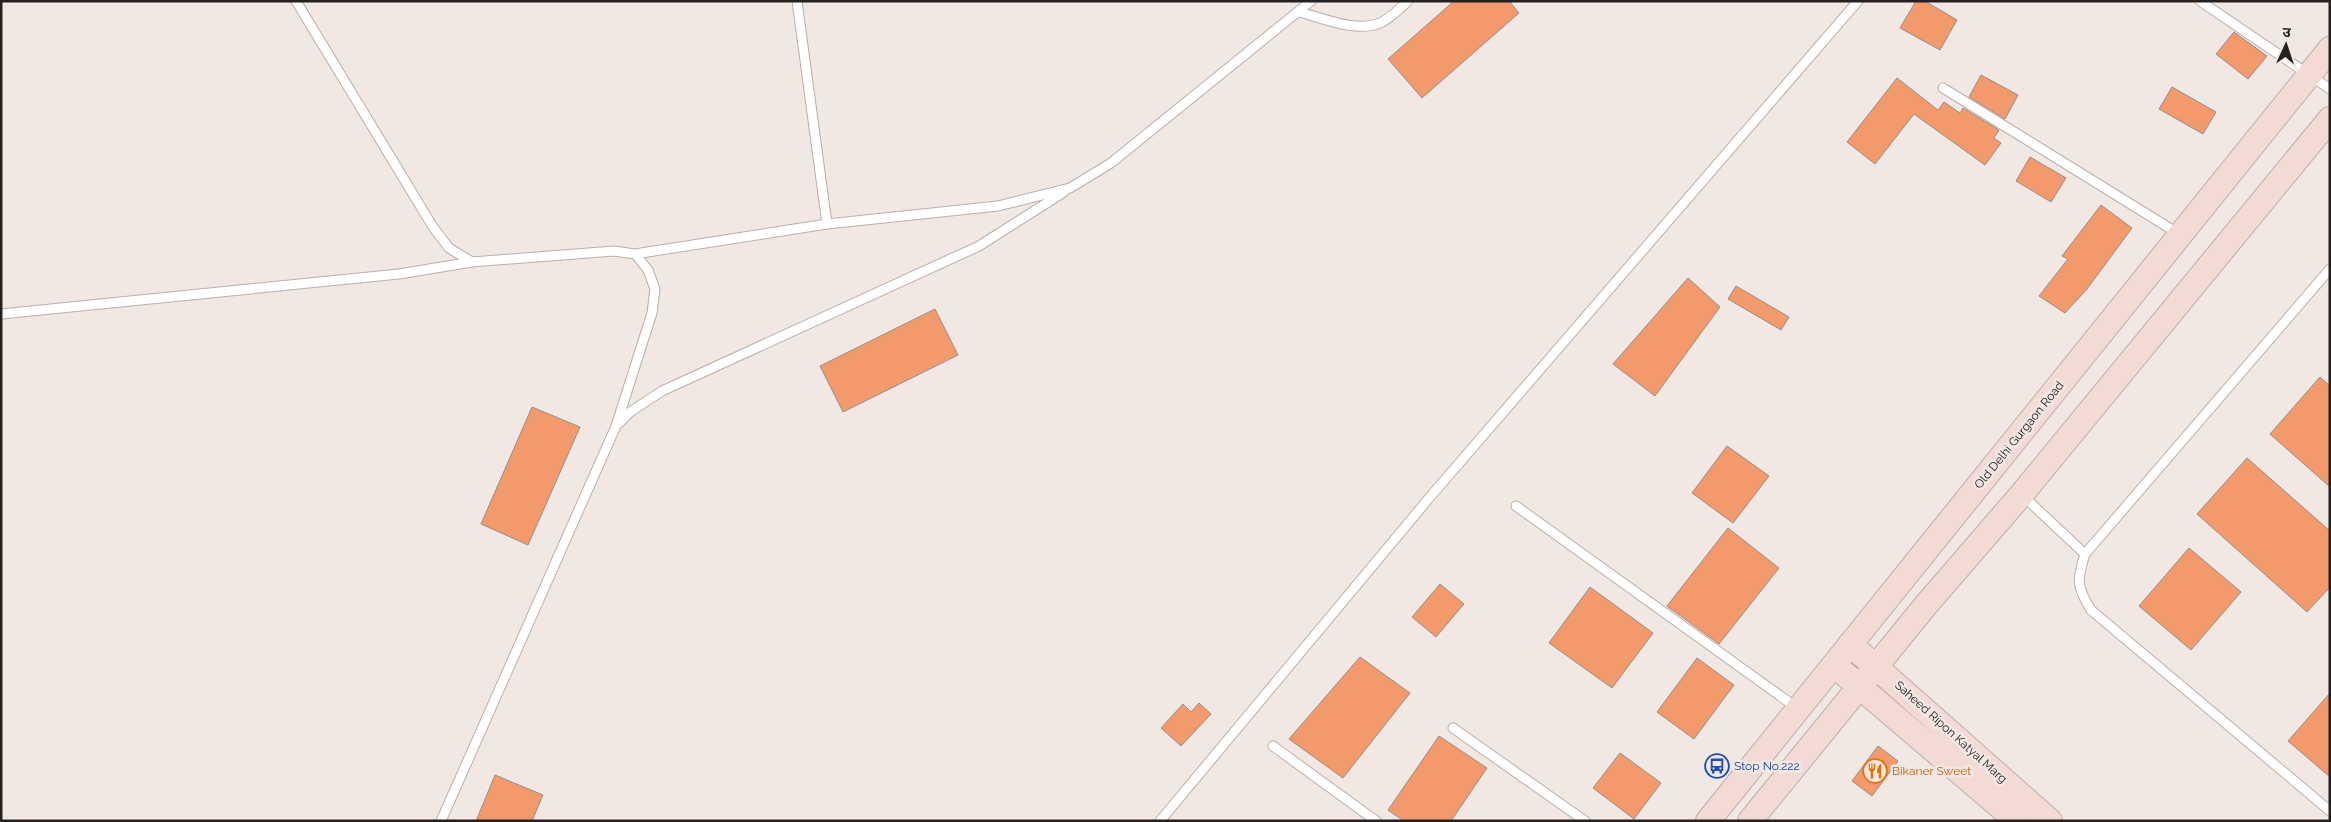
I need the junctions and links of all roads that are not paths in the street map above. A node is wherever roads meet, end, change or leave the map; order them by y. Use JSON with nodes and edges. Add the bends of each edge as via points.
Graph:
{"nodes":[{"id":1,"x":296,"y":1,"type":"edge"},
{"id":2,"x":797,"y":1,"type":"edge"},
{"id":3,"x":1311,"y":1,"type":"edge"},
{"id":4,"x":1408,"y":1,"type":"edge"},
{"id":5,"x":1858,"y":1,"type":"edge"},
{"id":6,"x":2200,"y":1,"type":"edge"},
{"id":7,"x":1299,"y":12,"type":"junction"},
{"id":8,"x":2330,"y":49,"type":"edge"},
{"id":9,"x":2310,"y":75,"type":"junction"},
{"id":10,"x":1943,"y":88,"type":"dead end"},
{"id":11,"x":2330,"y":90,"type":"edge"},
{"id":12,"x":2330,"y":119,"type":"edge"},
{"id":13,"x":1070,"y":188,"type":"junction"},
{"id":14,"x":827,"y":224,"type":"junction"},
{"id":15,"x":2181,"y":236,"type":"junction"},
{"id":16,"x":635,"y":254,"type":"junction"},
{"id":17,"x":472,"y":262,"type":"junction"},
{"id":18,"x":2330,"y":269,"type":"edge"},
{"id":19,"x":2,"y":315,"type":"edge"},
{"id":20,"x":616,"y":426,"type":"junction"},
{"id":21,"x":2021,"y":495,"type":"junction"},
{"id":22,"x":1516,"y":506,"type":"dead end"},
{"id":23,"x":2085,"y":554,"type":"junction"},
{"id":24,"x":1850,"y":644,"type":"junction"},
{"id":25,"x":1834,"y":665,"type":"junction"},
{"id":26,"x":1878,"y":666,"type":"junction"},
{"id":27,"x":1860,"y":688,"type":"junction"},
{"id":28,"x":1799,"y":709,"type":"junction"},
{"id":29,"x":1453,"y":728,"type":"dead end"},
{"id":30,"x":1273,"y":746,"type":"dead end"},
{"id":31,"x":2330,"y":811,"type":"edge"},
{"id":32,"x":441,"y":821,"type":"edge"},
{"id":33,"x":1160,"y":821,"type":"edge"},
{"id":34,"x":1376,"y":821,"type":"edge"},
{"id":35,"x":1585,"y":821,"type":"edge"},
{"id":36,"x":1708,"y":821,"type":"edge"},
{"id":37,"x":1750,"y":821,"type":"edge"},
{"id":38,"x":2017,"y":821,"type":"edge"},
{"id":39,"x":2050,"y":821,"type":"edge"}],
"edges":[{"from":1,"to":17,"type":"lane","via":[[433,227],[449,248]]},
{"from":2,"to":14,"type":"lane"},
{"from":3,"to":7,"type":"lane"},
{"from":4,"to":7,"type":"lane","via":[[1382,23],[1371,26],[1358,27]]},
{"from":5,"to":33,"type":"lane","via":[[1437,489]]},
{"from":6,"to":9,"type":"lane"},
{"from":7,"to":13,"type":"lane","via":[[1111,163]]},
{"from":8,"to":9,"type":"main road","name":"Old Delhi Gurgaon Road"},
{"from":9,"to":11,"type":"lane"},
{"from":9,"to":15,"type":"main road","name":"Old Delhi Gurgaon Road"},
{"from":10,"to":15,"type":"lane"},
{"from":12,"to":21,"type":"main road"},
{"from":13,"to":14,"type":"lane","via":[[998,206]]},
{"from":13,"to":20,"type":"lane","via":[[979,246],[662,391],[630,412]]},
{"from":14,"to":16,"type":"lane"},
{"from":15,"to":24,"type":"main road","name":"Old Delhi Gurgaon Road"},
{"from":16,"to":17,"type":"lane","via":[[614,251]]},
{"from":16,"to":20,"type":"lane","via":[[648,270],[655,290],[652,314]]},
{"from":17,"to":19,"type":"lane","via":[[399,274]]},
{"from":18,"to":23,"type":"lane"},
{"from":20,"to":32,"type":"lane"},
{"from":21,"to":23,"type":"lane"},
{"from":21,"to":26,"type":"main road"},
{"from":22,"to":28,"type":"lane"},
{"from":23,"to":31,"type":"lane","via":[[2079,574],[2080,593],[2091,610]]},
{"from":24,"to":25,"type":"main road","name":"Old Delhi Gurgaon Road"},
{"from":24,"to":26,"type":"main road","name":"Saheed Ripon Katyal Marg"},
{"from":25,"to":27,"type":"main road","name":"Saheed Ripon Katyal Marg"},
{"from":25,"to":28,"type":"main road","name":"Old Delhi Gurgaon Road"},
{"from":26,"to":27,"type":"main road"},
{"from":26,"to":39,"type":"main road","name":"Saheed Ripon Katyal Marg"},
{"from":27,"to":37,"type":"main road"},
{"from":27,"to":38,"type":"main road","name":"Saheed Ripon Katyal Marg"},
{"from":28,"to":36,"type":"main road","name":"Old Delhi Gurgaon Road"},
{"from":29,"to":35,"type":"lane"},
{"from":30,"to":34,"type":"lane"}]}
